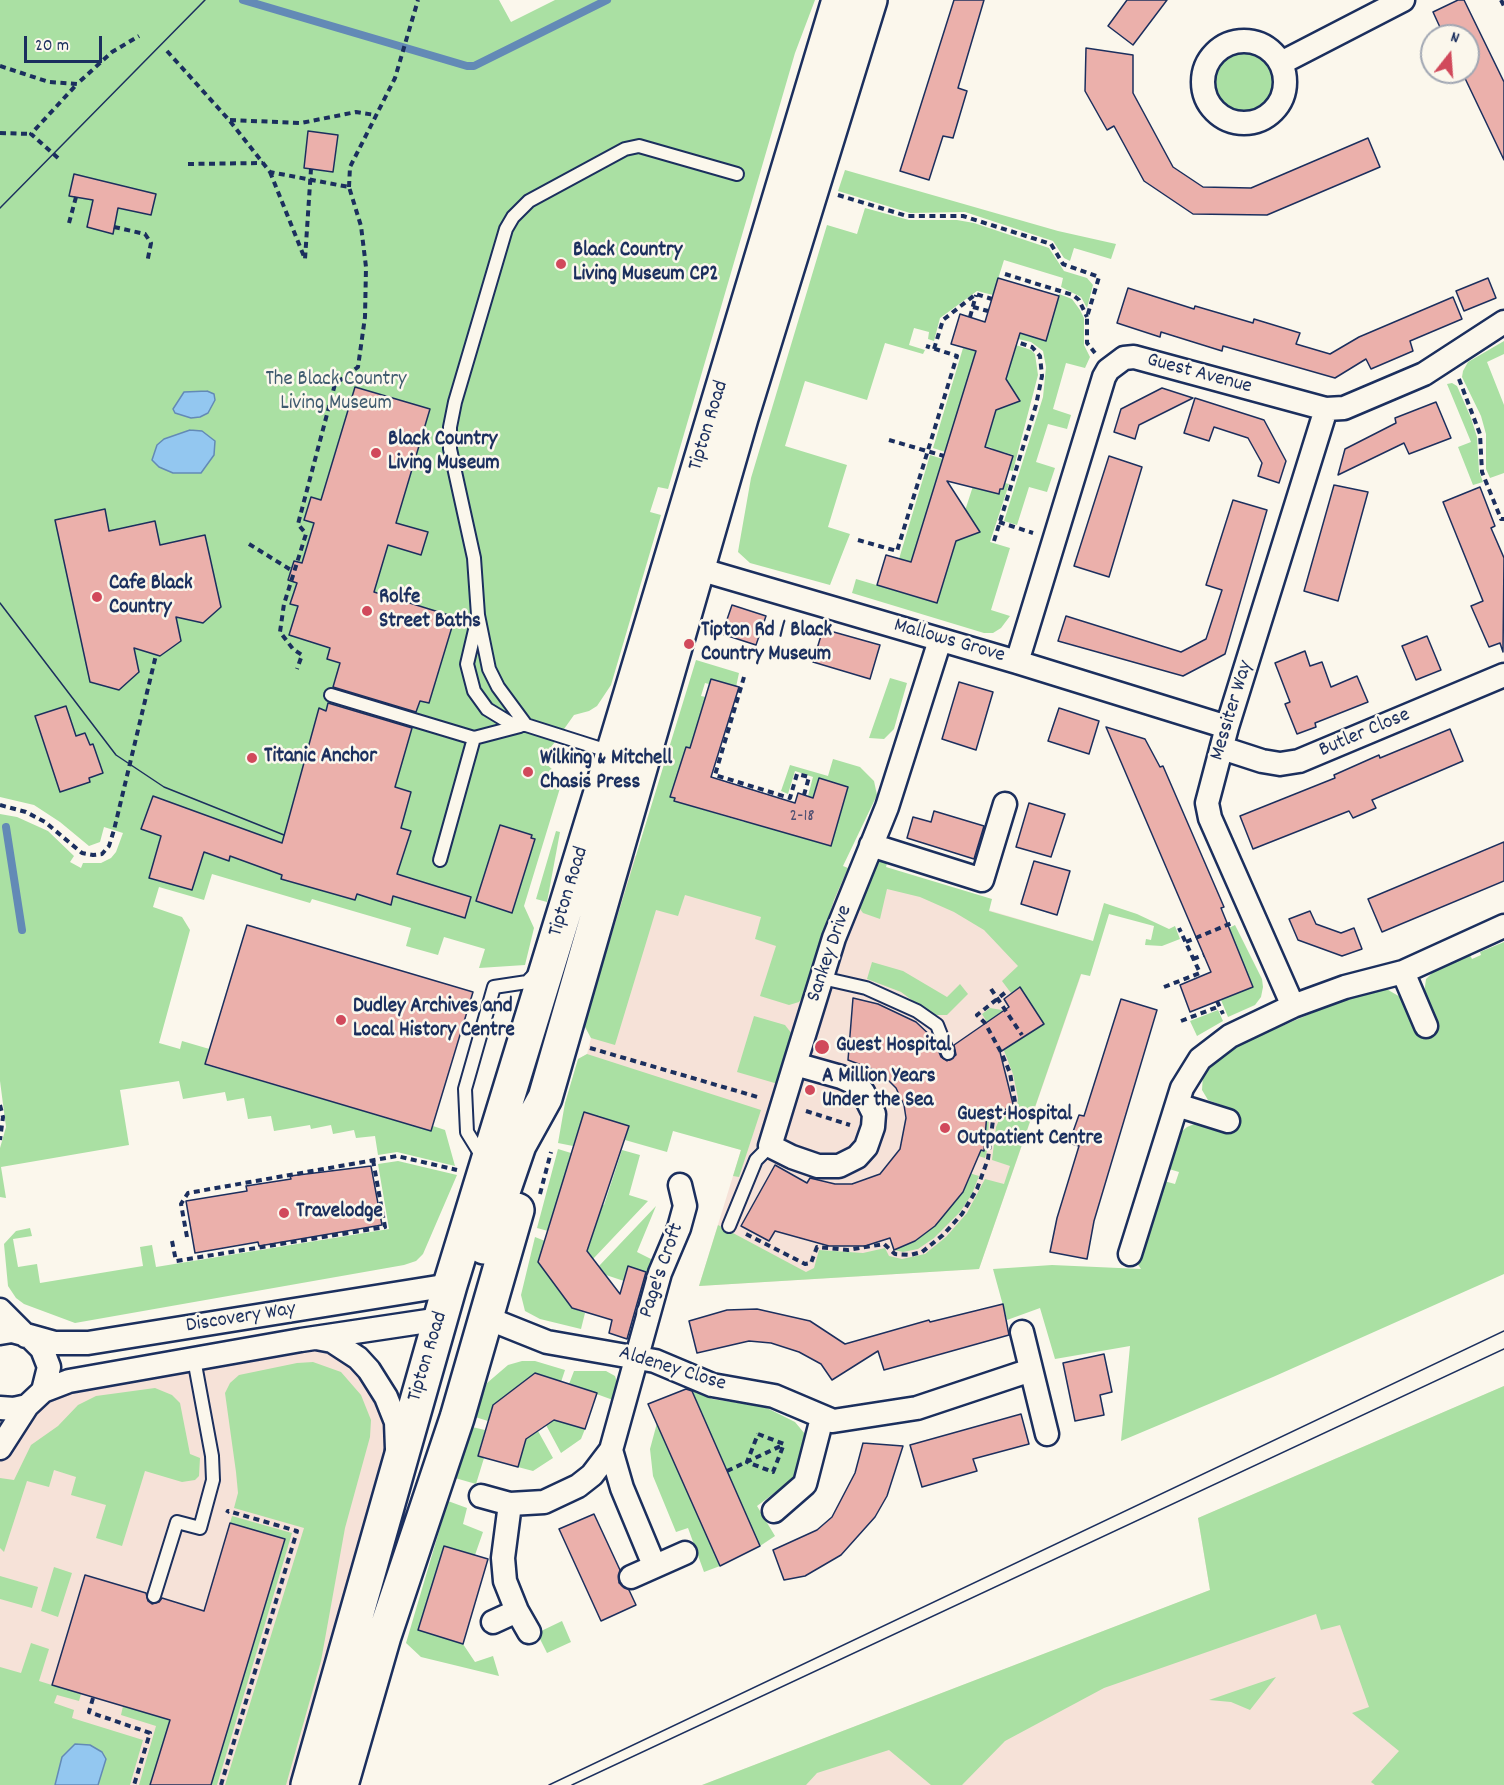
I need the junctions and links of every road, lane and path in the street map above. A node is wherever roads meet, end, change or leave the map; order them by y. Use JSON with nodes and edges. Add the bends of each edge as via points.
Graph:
{"nodes":[{"id":1,"x":418,"y":0,"type":"edge"},
{"id":2,"x":839,"y":0,"type":"edge"},
{"id":3,"x":870,"y":0,"type":"edge"},
{"id":4,"x":1403,"y":0,"type":"edge"},
{"id":5,"x":1502,"y":0,"type":"edge"},
{"id":6,"x":1504,"y":6,"type":"edge"},
{"id":7,"x":138,"y":36,"type":"dead end"},
{"id":8,"x":167,"y":51,"type":"dead end"},
{"id":9,"x":1281,"y":63,"type":"dead end"},
{"id":10,"x":0,"y":66,"type":"edge"},
{"id":11,"x":77,"y":84,"type":"junction"},
{"id":12,"x":375,"y":115,"type":"junction"},
{"id":13,"x":229,"y":120,"type":"junction"},
{"id":14,"x":0,"y":133,"type":"edge"},
{"id":15,"x":31,"y":134,"type":"junction"},
{"id":16,"x":58,"y":158,"type":"dead end"},
{"id":17,"x":264,"y":163,"type":"junction"},
{"id":18,"x":188,"y":164,"type":"dead end"},
{"id":19,"x":311,"y":169,"type":"dead end"},
{"id":20,"x":270,"y":172,"type":"junction"},
{"id":21,"x":737,"y":174,"type":"dead end"},
{"id":22,"x":310,"y":179,"type":"junction"},
{"id":23,"x":813,"y":185,"type":"junction"},
{"id":24,"x":349,"y":187,"type":"junction"},
{"id":25,"x":76,"y":197,"type":"dead end"},
{"id":26,"x":69,"y":223,"type":"dead end"},
{"id":27,"x":114,"y":227,"type":"dead end"},
{"id":28,"x":147,"y":263,"type":"dead end"},
{"id":29,"x":1005,"y":274,"type":"dead end"},
{"id":30,"x":976,"y":294,"type":"junction"},
{"id":31,"x":992,"y":299,"type":"dead end"},
{"id":32,"x":973,"y":307,"type":"junction"},
{"id":33,"x":988,"y":311,"type":"dead end"},
{"id":34,"x":970,"y":317,"type":"dead end"},
{"id":35,"x":1087,"y":317,"type":"junction"},
{"id":36,"x":1504,"y":322,"type":"edge"},
{"id":37,"x":1017,"y":342,"type":"dead end"},
{"id":38,"x":926,"y":346,"type":"dead end"},
{"id":39,"x":934,"y":349,"type":"junction"},
{"id":40,"x":1450,"y":356,"type":"junction"},
{"id":41,"x":1108,"y":370,"type":"junction"},
{"id":42,"x":1326,"y":409,"type":"junction"},
{"id":43,"x":889,"y":440,"type":"dead end"},
{"id":44,"x":928,"y":451,"type":"junction"},
{"id":45,"x":944,"y":456,"type":"dead end"},
{"id":46,"x":1007,"y":476,"type":"dead end"},
{"id":47,"x":1014,"y":478,"type":"junction"},
{"id":48,"x":1504,"y":519,"type":"edge"},
{"id":49,"x":999,"y":522,"type":"junction"},
{"id":50,"x":1054,"y":539,"type":"junction"},
{"id":51,"x":858,"y":540,"type":"dead end"},
{"id":52,"x":994,"y":541,"type":"dead end"},
{"id":53,"x":249,"y":544,"type":"dead end"},
{"id":54,"x":683,"y":564,"type":"junction"},
{"id":55,"x":291,"y":570,"type":"dead end"},
{"id":56,"x":478,"y":615,"type":"junction"},
{"id":57,"x":940,"y":640,"type":"junction"},
{"id":58,"x":156,"y":655,"type":"dead end"},
{"id":59,"x":1017,"y":662,"type":"junction"},
{"id":60,"x":297,"y":669,"type":"dead end"},
{"id":61,"x":1504,"y":675,"type":"edge"},
{"id":62,"x":744,"y":677,"type":"dead end"},
{"id":63,"x":331,"y":695,"type":"dead end"},
{"id":64,"x":526,"y":725,"type":"junction"},
{"id":65,"x":1224,"y":737,"type":"junction"},
{"id":66,"x":474,"y":738,"type":"junction"},
{"id":67,"x":627,"y":758,"type":"junction"},
{"id":68,"x":804,"y":795,"type":"dead end"},
{"id":69,"x":1005,"y":804,"type":"dead end"},
{"id":70,"x":0,"y":805,"type":"edge"},
{"id":71,"x":871,"y":845,"type":"junction"},
{"id":72,"x":440,"y":860,"type":"dead end"},
{"id":73,"x":1252,"y":914,"type":"junction"},
{"id":74,"x":1504,"y":927,"type":"edge"},
{"id":75,"x":1179,"y":928,"type":"dead end"},
{"id":76,"x":1186,"y":942,"type":"junction"},
{"id":77,"x":1204,"y":955,"type":"dead end"},
{"id":78,"x":1193,"y":959,"type":"junction"},
{"id":79,"x":549,"y":960,"type":"junction"},
{"id":80,"x":1403,"y":972,"type":"junction"},
{"id":81,"x":822,"y":978,"type":"junction"},
{"id":82,"x":1164,"y":987,"type":"dead end"},
{"id":83,"x":991,"y":989,"type":"dead end"},
{"id":84,"x":1006,"y":992,"type":"dead end"},
{"id":85,"x":998,"y":998,"type":"junction"},
{"id":86,"x":1220,"y":1006,"type":"dead end"},
{"id":87,"x":1293,"y":1006,"type":"junction"},
{"id":88,"x":1181,"y":1021,"type":"dead end"},
{"id":89,"x":1426,"y":1026,"type":"dead end"},
{"id":90,"x":1022,"y":1035,"type":"dead end"},
{"id":91,"x":586,"y":1047,"type":"dead end"},
{"id":92,"x":948,"y":1053,"type":"dead end"},
{"id":93,"x":795,"y":1064,"type":"junction"},
{"id":94,"x":783,"y":1104,"type":"junction"},
{"id":95,"x":0,"y":1105,"type":"edge"},
{"id":96,"x":1176,"y":1105,"type":"junction"},
{"id":97,"x":1228,"y":1121,"type":"dead end"},
{"id":98,"x":872,"y":1132,"type":"junction"},
{"id":99,"x":0,"y":1140,"type":"edge"},
{"id":100,"x":770,"y":1146,"type":"junction"},
{"id":101,"x":373,"y":1160,"type":"junction"},
{"id":102,"x":475,"y":1167,"type":"junction"},
{"id":103,"x":680,"y":1185,"type":"dead end"},
{"id":104,"x":729,"y":1226,"type":"joint"},
{"id":105,"x":187,"y":1237,"type":"dead end"},
{"id":106,"x":172,"y":1241,"type":"dead end"},
{"id":107,"x":1130,"y":1254,"type":"dead end"},
{"id":108,"x":0,"y":1310,"type":"edge"},
{"id":109,"x":297,"y":1310,"type":"junction"},
{"id":110,"x":464,"y":1315,"type":"junction"},
{"id":111,"x":1022,"y":1332,"type":"dead end"},
{"id":112,"x":0,"y":1333,"type":"edge"},
{"id":113,"x":29,"y":1337,"type":"junction"},
{"id":114,"x":308,"y":1339,"type":"junction"},
{"id":115,"x":636,"y":1357,"type":"junction"},
{"id":116,"x":194,"y":1359,"type":"junction"},
{"id":117,"x":1031,"y":1370,"type":"junction"},
{"id":118,"x":35,"y":1398,"type":"junction"},
{"id":119,"x":0,"y":1408,"type":"edge"},
{"id":120,"x":820,"y":1426,"type":"junction"},
{"id":121,"x":1047,"y":1434,"type":"dead end"},
{"id":122,"x":784,"y":1444,"type":"junction"},
{"id":123,"x":0,"y":1448,"type":"edge"},
{"id":124,"x":611,"y":1450,"type":"junction"},
{"id":125,"x":398,"y":1460,"type":"junction"},
{"id":126,"x":747,"y":1462,"type":"junction"},
{"id":127,"x":727,"y":1471,"type":"dead end"},
{"id":128,"x":481,"y":1496,"type":"dead end"},
{"id":129,"x":510,"y":1504,"type":"junction"},
{"id":130,"x":774,"y":1511,"type":"dead end"},
{"id":131,"x":227,"y":1513,"type":"dead end"},
{"id":132,"x":685,"y":1553,"type":"dead end"},
{"id":133,"x":654,"y":1565,"type":"junction"},
{"id":134,"x":631,"y":1577,"type":"dead end"},
{"id":135,"x":154,"y":1596,"type":"dead end"},
{"id":136,"x":517,"y":1611,"type":"junction"},
{"id":137,"x":493,"y":1622,"type":"dead end"},
{"id":138,"x":529,"y":1632,"type":"dead end"},
{"id":139,"x":93,"y":1698,"type":"dead end"},
{"id":140,"x":334,"y":1749,"type":"junction"},
{"id":141,"x":134,"y":1785,"type":"edge"},
{"id":142,"x":221,"y":1785,"type":"edge"},
{"id":143,"x":308,"y":1785,"type":"edge"},
{"id":144,"x":340,"y":1785,"type":"edge"}],
"edges":[{"from":1,"to":12,"type":"path","via":[[401,60]]},
{"from":2,"to":23,"type":"main road","name":"Tipton Road"},
{"from":3,"to":23,"type":"main road","name":"Tipton Road"},
{"from":4,"to":9,"type":"street"},
{"from":5,"to":6,"type":"path"},
{"from":7,"to":11,"type":"path","via":[[112,52]]},
{"from":8,"to":13,"type":"path"},
{"from":10,"to":11,"type":"path","via":[[49,82]]},
{"from":11,"to":15,"type":"path"},
{"from":12,"to":13,"type":"path","via":[[356,112],[301,123]]},
{"from":12,"to":24,"type":"path","via":[[350,167]]},
{"from":13,"to":17,"type":"path"},
{"from":14,"to":15,"type":"path"},
{"from":15,"to":16,"type":"path"},
{"from":17,"to":18,"type":"path"},
{"from":17,"to":20,"type":"path"},
{"from":19,"to":22,"type":"path"},
{"from":20,"to":22,"type":"path"},
{"from":20,"to":22,"type":"path","via":[[305,259]]},
{"from":21,"to":56,"type":"lane","via":[[639,146],[625,149],[529,201],[513,217],[506,229],[450,428],[451,461],[474,558]]},
{"from":22,"to":24,"type":"path"},
{"from":23,"to":35,"type":"path","via":[[907,216],[963,216],[1051,244],[1063,264],[1099,277]]},
{"from":23,"to":54,"type":"main road","name":"Tipton Road","via":[[777,257]]},
{"from":24,"to":60,"type":"path","via":[[361,226],[366,267],[365,317],[358,367],[335,384],[298,524],[306,534],[284,604],[280,632],[302,655]]},
{"from":25,"to":26,"type":"path"},
{"from":27,"to":28,"type":"path","via":[[145,234],[151,243]]},
{"from":29,"to":35,"type":"path","via":[[1073,295]]},
{"from":30,"to":31,"type":"path"},
{"from":30,"to":32,"type":"path"},
{"from":30,"to":39,"type":"path","via":[[943,320]]},
{"from":32,"to":33,"type":"path"},
{"from":32,"to":34,"type":"path"},
{"from":35,"to":41,"type":"path","via":[[1087,343]]},
{"from":36,"to":40,"type":"street","name":"Guest Avenue"},
{"from":37,"to":47,"type":"path","via":[[1037,352],[1042,365],[1036,405]]},
{"from":38,"to":39,"type":"path"},
{"from":39,"to":44,"type":"path","via":[[957,356]]},
{"from":40,"to":42,"type":"street","name":"Guest Avenue","via":[[1424,374],[1394,387],[1344,408]]},
{"from":40,"to":48,"type":"path","via":[[1480,434],[1482,472]]},
{"from":41,"to":42,"type":"street","name":"Guest Avenue","via":[[1124,358],[1134,357]]},
{"from":41,"to":50,"type":"street"},
{"from":42,"to":65,"type":"street","name":"Messiter Way"},
{"from":43,"to":44,"type":"path"},
{"from":44,"to":45,"type":"path"},
{"from":44,"to":51,"type":"path","via":[[897,551]]},
{"from":46,"to":47,"type":"path"},
{"from":47,"to":49,"type":"path"},
{"from":49,"to":50,"type":"path"},
{"from":49,"to":52,"type":"path"},
{"from":50,"to":59,"type":"street"},
{"from":53,"to":55,"type":"path"},
{"from":54,"to":57,"type":"street","name":"Mallows Grove"},
{"from":54,"to":67,"type":"main road","name":"Tipton Road"},
{"from":56,"to":64,"type":"lane","via":[[489,669]]},
{"from":56,"to":64,"type":"lane","via":[[468,652],[468,677],[487,709],[510,723]]},
{"from":57,"to":59,"type":"street","name":"Mallows Grove"},
{"from":57,"to":71,"type":"street","name":"Sankey Drive"},
{"from":58,"to":70,"type":"path","via":[[114,830],[102,854],[82,853],[45,822]]},
{"from":59,"to":65,"type":"street","name":"Mallows Grove"},
{"from":61,"to":65,"type":"street","name":"Butler Close","via":[[1299,761],[1262,761]]},
{"from":62,"to":68,"type":"path","via":[[715,775],[790,798],[797,774],[809,777]]},
{"from":63,"to":66,"type":"lane"},
{"from":64,"to":66,"type":"lane"},
{"from":64,"to":67,"type":"lane"},
{"from":65,"to":73,"type":"street","name":"Messiter Way","via":[[1207,803]]},
{"from":66,"to":72,"type":"lane"},
{"from":67,"to":79,"type":"main road","name":"Tipton Road"},
{"from":67,"to":110,"type":"main road","name":"Tipton Road","via":[[547,1090]]},
{"from":69,"to":71,"type":"street","via":[[981,880]]},
{"from":71,"to":81,"type":"street","name":"Sankey Drive"},
{"from":73,"to":76,"type":"path"},
{"from":73,"to":87,"type":"street","name":"Messiter Way"},
{"from":74,"to":80,"type":"street"},
{"from":75,"to":76,"type":"path"},
{"from":76,"to":78,"type":"path"},
{"from":77,"to":78,"type":"path"},
{"from":78,"to":82,"type":"path","via":[[1200,973]]},
{"from":79,"to":102,"type":"main road","name":"Tipton Road"},
{"from":79,"to":102,"type":"lane","via":[[527,982],[494,987],[465,1089],[467,1132]]},
{"from":80,"to":87,"type":"street"},
{"from":80,"to":89,"type":"street"},
{"from":81,"to":92,"type":"lane","via":[[866,988],[899,1001],[937,1025]]},
{"from":81,"to":93,"type":"street","name":"Sankey Drive"},
{"from":83,"to":85,"type":"path"},
{"from":84,"to":85,"type":"path"},
{"from":85,"to":90,"type":"path"},
{"from":85,"to":104,"type":"path","via":[[977,1014],[1010,1073],[1016,1108],[995,1117],[988,1159],[977,1189],[962,1214],[935,1242],[922,1252],[901,1255],[884,1244],[848,1250],[817,1247],[811,1263],[805,1264]]},
{"from":86,"to":88,"type":"path"},
{"from":87,"to":96,"type":"street","via":[[1230,1036],[1200,1059]]},
{"from":91,"to":94,"type":"path"},
{"from":93,"to":94,"type":"street"},
{"from":93,"to":98,"type":"street","via":[[857,1084],[874,1114]]},
{"from":94,"to":98,"type":"path"},
{"from":94,"to":100,"type":"street"},
{"from":95,"to":99,"type":"path"},
{"from":96,"to":97,"type":"street"},
{"from":96,"to":107,"type":"street"},
{"from":98,"to":100,"type":"street","via":[[866,1147],[839,1166],[818,1166]]},
{"from":100,"to":104,"type":"lane","via":[[756,1160]]},
{"from":101,"to":102,"type":"path","via":[[397,1156]]},
{"from":101,"to":105,"type":"path","via":[[188,1193],[181,1204]]},
{"from":101,"to":106,"type":"path","via":[[385,1227],[176,1261]]},
{"from":102,"to":110,"type":"main road","name":"Tipton Road"},
{"from":103,"to":115,"type":"street","name":"Page's Croft","via":[[685,1206],[660,1273]]},
{"from":108,"to":113,"type":"street"},
{"from":109,"to":110,"type":"street","name":"Discovery Way"},
{"from":109,"to":113,"type":"street","name":"Discovery Way","via":[[88,1343],[55,1343]]},
{"from":109,"to":114,"type":"street"},
{"from":110,"to":114,"type":"street","name":"Discovery Way"},
{"from":110,"to":115,"type":"street","name":"Aldeney Close","via":[[548,1342]]},
{"from":110,"to":125,"type":"main road","name":"Tipton Road"},
{"from":110,"to":140,"type":"main road","name":"Tipton Road","via":[[457,1418],[384,1636]]},
{"from":111,"to":117,"type":"street"},
{"from":112,"to":113,"type":"street","name":"Discovery Way","via":[[12,1331]]},
{"from":113,"to":118,"type":"street","via":[[42,1348],[49,1367]]},
{"from":114,"to":116,"type":"street","name":"Discovery Way"},
{"from":114,"to":125,"type":"street","via":[[332,1341],[369,1370],[396,1422]]},
{"from":115,"to":120,"type":"street","name":"Aldeney Close","via":[[712,1385],[774,1396]]},
{"from":115,"to":124,"type":"street","name":"Page's Croft"},
{"from":116,"to":118,"type":"street","name":"Discovery Way","via":[[69,1381]]},
{"from":116,"to":135,"type":"lane","via":[[213,1480],[200,1528],[177,1522]]},
{"from":117,"to":120,"type":"street","name":"Aldeney Close","via":[[917,1408]]},
{"from":117,"to":121,"type":"street"},
{"from":118,"to":119,"type":"street","name":"Discovery Way","via":[[14,1410]]},
{"from":118,"to":123,"type":"street"},
{"from":120,"to":122,"type":"path"},
{"from":120,"to":130,"type":"street","via":[[805,1484]]},
{"from":122,"to":126,"type":"path"},
{"from":122,"to":126,"type":"path","via":[[758,1434]]},
{"from":122,"to":126,"type":"path","via":[[774,1472]]},
{"from":124,"to":129,"type":"street","via":[[578,1486],[544,1502]]},
{"from":124,"to":133,"type":"street","via":[[622,1488]]},
{"from":125,"to":140,"type":"main road","name":"Tipton Road"},
{"from":126,"to":127,"type":"path"},
{"from":128,"to":129,"type":"street"},
{"from":129,"to":136,"type":"street","via":[[502,1558],[505,1581]]},
{"from":131,"to":142,"type":"path","via":[[297,1531]]},
{"from":132,"to":133,"type":"street"},
{"from":133,"to":134,"type":"street"},
{"from":136,"to":137,"type":"street"},
{"from":136,"to":138,"type":"street"},
{"from":139,"to":141,"type":"path","via":[[89,1712],[150,1733]]},
{"from":140,"to":143,"type":"main road","name":"Tipton Road"},
{"from":140,"to":144,"type":"main road","name":"Tipton Road"}]}
